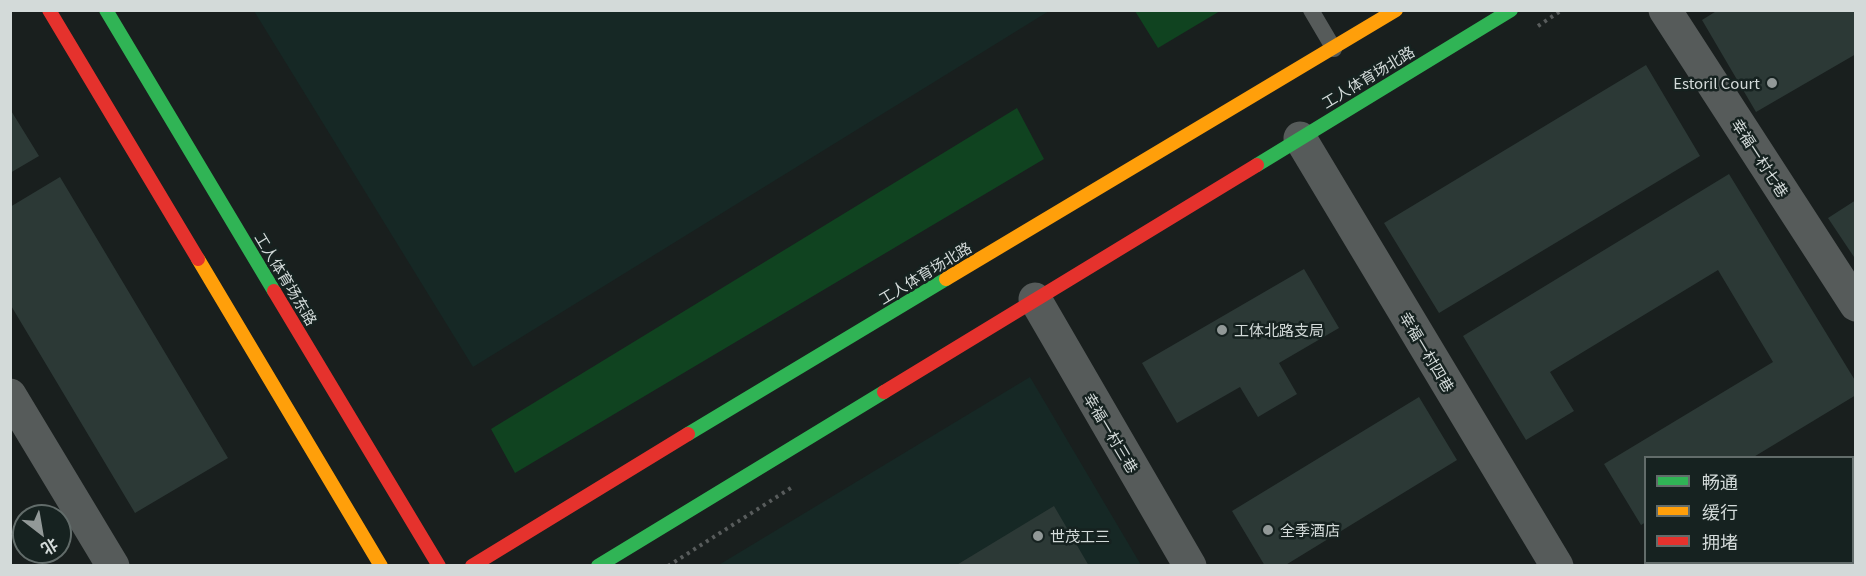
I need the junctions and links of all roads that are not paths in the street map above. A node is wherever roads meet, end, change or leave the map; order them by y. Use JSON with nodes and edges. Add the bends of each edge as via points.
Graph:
{"nodes":[{"id":1,"x":49,"y":10,"type":"edge"},
{"id":2,"x":106,"y":10,"type":"edge"},
{"id":3,"x":1311,"y":10,"type":"edge"},
{"id":4,"x":1396,"y":10,"type":"edge"},
{"id":5,"x":1511,"y":10,"type":"edge"},
{"id":6,"x":1665,"y":10,"type":"edge"},
{"id":7,"x":1334,"y":49,"type":"junction"},
{"id":8,"x":1300,"y":138,"type":"junction"},
{"id":9,"x":1035,"y":299,"type":"junction"},
{"id":10,"x":1856,"y":305,"type":"edge"},
{"id":11,"x":10,"y":395,"type":"edge"},
{"id":12,"x":113,"y":566,"type":"edge"},
{"id":13,"x":381,"y":566,"type":"edge"},
{"id":14,"x":439,"y":566,"type":"edge"},
{"id":15,"x":472,"y":566,"type":"edge"},
{"id":16,"x":598,"y":566,"type":"edge"},
{"id":17,"x":1190,"y":566,"type":"edge"},
{"id":18,"x":1557,"y":566,"type":"edge"}],
"edges":[{"from":1,"to":13,"type":"main road"},
{"from":2,"to":14,"type":"main road","name":"工人体育场东路"},
{"from":3,"to":7,"type":"lane"},
{"from":4,"to":7,"type":"main road","name":"工人体育场北路"},
{"from":5,"to":8,"type":"main road","name":"工人体育场北路"},
{"from":6,"to":10,"type":"street","name":"幸福一村七巷"},
{"from":7,"to":15,"type":"main road","name":"工人体育场北路"},
{"from":8,"to":9,"type":"main road","name":"工人体育场北路"},
{"from":8,"to":18,"type":"street","name":"幸福一村四巷"},
{"from":9,"to":16,"type":"main road","name":"工人体育场北路"},
{"from":9,"to":17,"type":"street","name":"幸福一村三巷"},
{"from":11,"to":12,"type":"street"}]}
